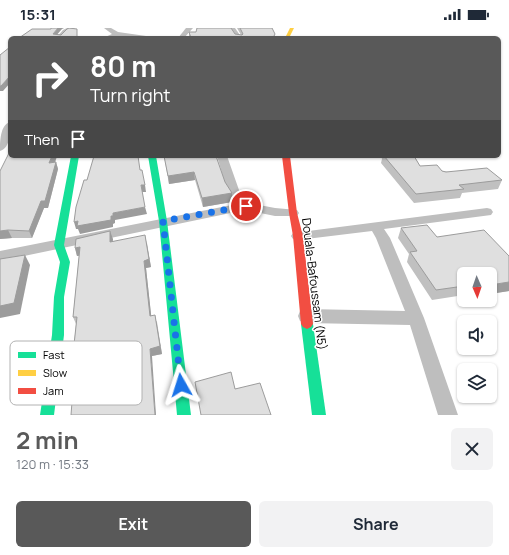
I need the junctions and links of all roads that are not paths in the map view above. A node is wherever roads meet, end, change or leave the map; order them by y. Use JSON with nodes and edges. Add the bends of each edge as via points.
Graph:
{"nodes":[{"id":1,"x":72,"y":28,"type":"edge"},
{"id":2,"x":108,"y":28,"type":"edge"},
{"id":3,"x":190,"y":28,"type":"edge"},
{"id":4,"x":116,"y":34,"type":"junction"},
{"id":5,"x":60,"y":36,"type":"edge"},
{"id":6,"x":111,"y":36,"type":"edge"},
{"id":7,"x":131,"y":36,"type":"edge"},
{"id":8,"x":182,"y":36,"type":"edge"},
{"id":9,"x":8,"y":130,"type":"edge"},
{"id":10,"x":0,"y":148,"type":"edge"},
{"id":11,"x":75,"y":158,"type":"edge"},
{"id":12,"x":152,"y":158,"type":"edge"},
{"id":13,"x":223,"y":158,"type":"edge"},
{"id":14,"x":286,"y":158,"type":"edge"},
{"id":15,"x":246,"y":206,"type":"junction"},
{"id":16,"x":487,"y":212,"type":"dead end"},
{"id":17,"x":293,"y":213,"type":"junction"},
{"id":18,"x":163,"y":221,"type":"junction"},
{"id":19,"x":376,"y":227,"type":"junction"},
{"id":20,"x":298,"y":236,"type":"junction"},
{"id":21,"x":59,"y":245,"type":"junction"},
{"id":22,"x":0,"y":256,"type":"edge"},
{"id":23,"x":306,"y":316,"type":"junction"},
{"id":24,"x":416,"y":318,"type":"junction"},
{"id":25,"x":57,"y":341,"type":"edge"},
{"id":26,"x":48,"y":405,"type":"edge"},
{"id":27,"x":47,"y":415,"type":"edge"},
{"id":28,"x":184,"y":415,"type":"edge"},
{"id":29,"x":319,"y":415,"type":"edge"},
{"id":30,"x":448,"y":415,"type":"edge"}],
"edges":[{"from":1,"to":5,"type":"street"},
{"from":2,"to":4,"type":"street"},
{"from":3,"to":8,"type":"street"},
{"from":4,"to":6,"type":"street"},
{"from":4,"to":7,"type":"street"},
{"from":9,"to":10,"type":"street"},
{"from":11,"to":21,"type":"main road"},
{"from":12,"to":18,"type":"main road"},
{"from":13,"to":15,"type":"street","via":[[234,190]]},
{"from":14,"to":17,"type":"main road","name":"Douala-Bafoussam (N5)"},
{"from":15,"to":17,"type":"street"},
{"from":15,"to":18,"type":"street"},
{"from":16,"to":19,"type":"street"},
{"from":17,"to":20,"type":"main road","name":"Douala-Bafoussam (N5)"},
{"from":18,"to":21,"type":"street"},
{"from":18,"to":28,"type":"main road"},
{"from":19,"to":20,"type":"street"},
{"from":19,"to":24,"type":"street"},
{"from":20,"to":23,"type":"main road","name":"Douala-Bafoussam (N5)"},
{"from":21,"to":22,"type":"street"},
{"from":21,"to":25,"type":"main road","via":[[65,262],[59,297]]},
{"from":23,"to":24,"type":"street"},
{"from":23,"to":29,"type":"main road","name":"Douala-Bafoussam (N5)"},
{"from":24,"to":30,"type":"street"},
{"from":26,"to":27,"type":"main road"}]}
